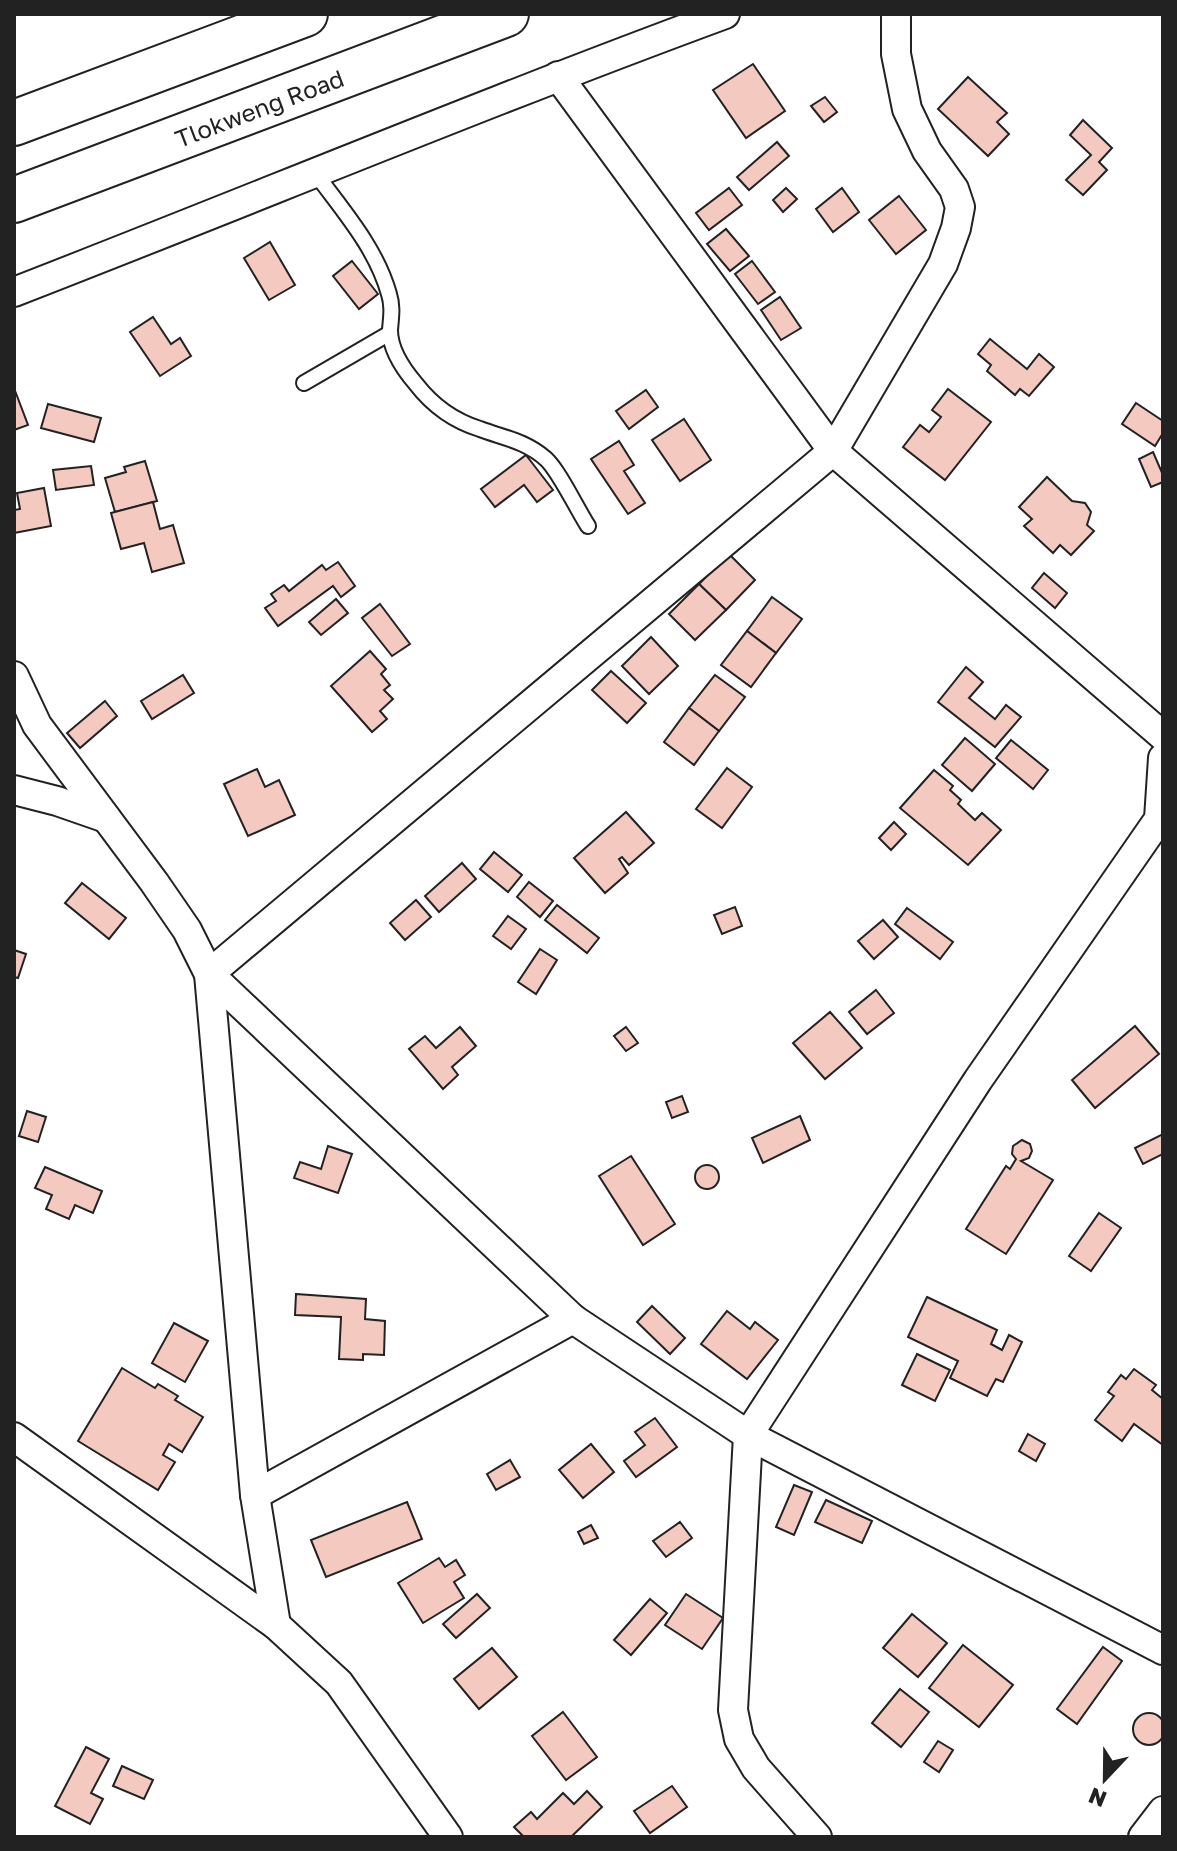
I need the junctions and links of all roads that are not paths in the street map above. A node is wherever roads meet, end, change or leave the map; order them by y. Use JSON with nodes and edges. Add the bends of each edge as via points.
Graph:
{"nodes":[{"id":1,"x":305,"y":14,"type":"edge"},
{"id":2,"x":506,"y":14,"type":"edge"},
{"id":3,"x":725,"y":14,"type":"edge"},
{"id":4,"x":896,"y":14,"type":"edge"},
{"id":5,"x":558,"y":76,"type":"junction"},
{"id":6,"x":14,"y":123,"type":"edge"},
{"id":7,"x":316,"y":174,"type":"junction"},
{"id":8,"x":14,"y":200,"type":"edge"},
{"id":9,"x":14,"y":292,"type":"edge"},
{"id":10,"x":390,"y":333,"type":"junction"},
{"id":11,"x":304,"y":383,"type":"dead end"},
{"id":12,"x":833,"y":451,"type":"junction"},
{"id":13,"x":588,"y":526,"type":"dead end"},
{"id":14,"x":14,"y":677,"type":"edge"},
{"id":15,"x":1163,"y":736,"type":"edge"},
{"id":16,"x":1163,"y":758,"type":"edge"},
{"id":17,"x":14,"y":790,"type":"edge"},
{"id":18,"x":106,"y":818,"type":"junction"},
{"id":19,"x":1161,"y":821,"type":"edge"},
{"id":20,"x":209,"y":974,"type":"junction"},
{"id":21,"x":573,"y":1319,"type":"junction"},
{"id":22,"x":748,"y":1435,"type":"junction"},
{"id":23,"x":14,"y":1437,"type":"edge"},
{"id":24,"x":255,"y":1495,"type":"junction"},
{"id":25,"x":276,"y":1625,"type":"junction"},
{"id":26,"x":1163,"y":1650,"type":"edge"},
{"id":27,"x":1163,"y":1811,"type":"edge"},
{"id":28,"x":448,"y":1837,"type":"edge"},
{"id":29,"x":817,"y":1837,"type":"edge"},
{"id":30,"x":1143,"y":1837,"type":"edge"}],
"edges":[{"from":1,"to":6,"type":"main road"},
{"from":2,"to":8,"type":"main road","name":"Tlokweng Road"},
{"from":3,"to":5,"type":"street"},
{"from":4,"to":12,"type":"street","via":[[896,54],[907,109],[960,207],[943,264]]},
{"from":5,"to":7,"type":"street"},
{"from":5,"to":12,"type":"street"},
{"from":7,"to":9,"type":"street"},
{"from":7,"to":10,"type":"lane","via":[[380,268],[390,295]]},
{"from":10,"to":11,"type":"lane"},
{"from":10,"to":13,"type":"lane","via":[[400,363],[445,414],[509,437],[548,461]]},
{"from":12,"to":15,"type":"street"},
{"from":12,"to":20,"type":"street"},
{"from":14,"to":18,"type":"street","via":[[37,725]]},
{"from":16,"to":19,"type":"street"},
{"from":17,"to":18,"type":"street"},
{"from":18,"to":20,"type":"street","via":[[187,930]]},
{"from":19,"to":22,"type":"street","via":[[978,1080]]},
{"from":20,"to":21,"type":"street"},
{"from":20,"to":24,"type":"street"},
{"from":21,"to":22,"type":"street"},
{"from":21,"to":24,"type":"street"},
{"from":22,"to":26,"type":"street"},
{"from":22,"to":29,"type":"street","via":[[733,1710],[739,1739],[756,1768]]},
{"from":23,"to":25,"type":"street"},
{"from":24,"to":25,"type":"street"},
{"from":25,"to":28,"type":"street","via":[[339,1683]]},
{"from":27,"to":30,"type":"street"}]}
